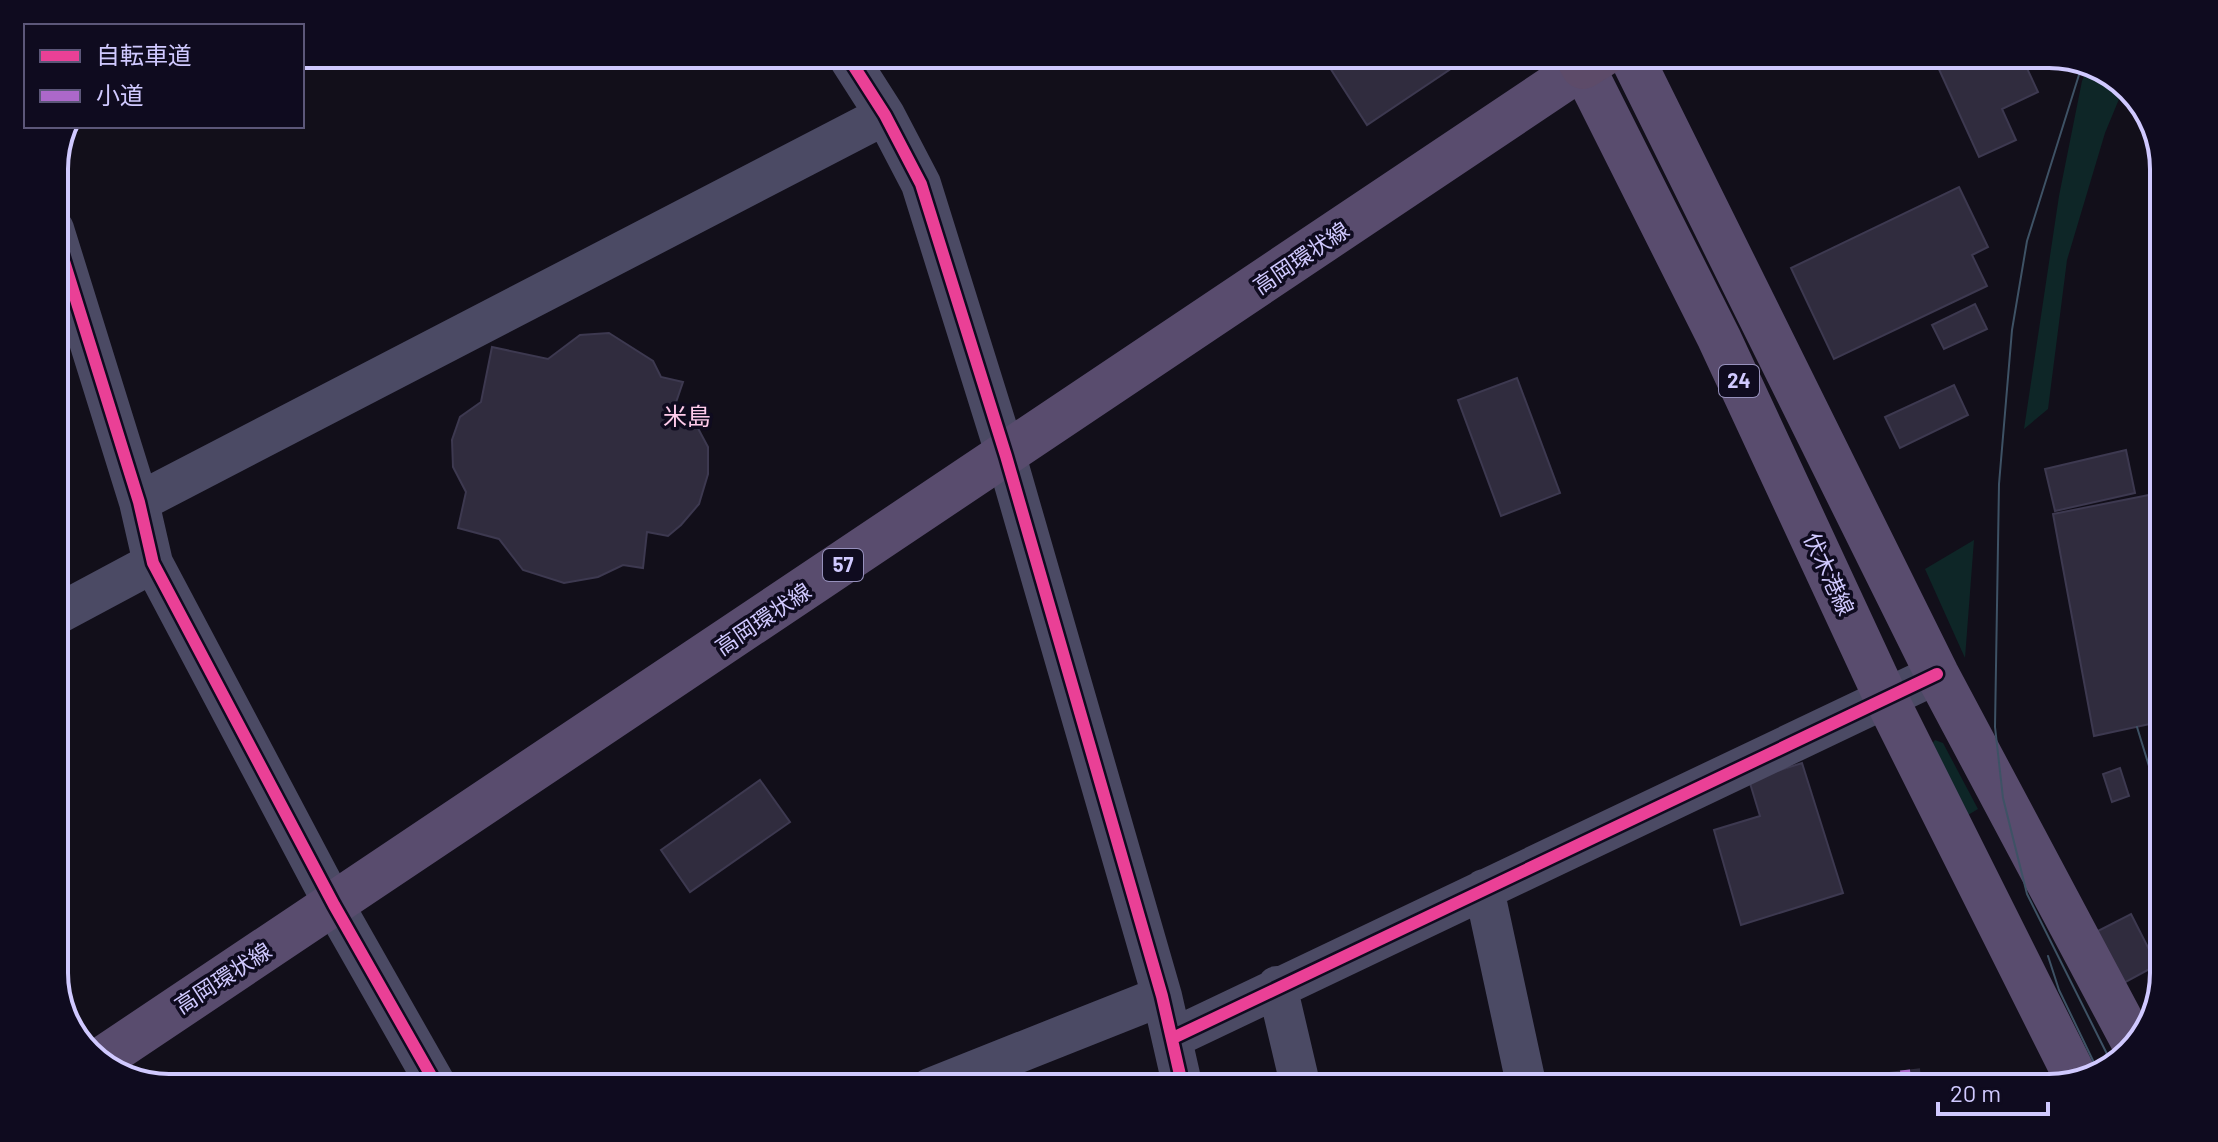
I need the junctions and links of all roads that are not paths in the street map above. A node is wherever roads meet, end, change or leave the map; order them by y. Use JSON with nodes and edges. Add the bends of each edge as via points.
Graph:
{"nodes":[{"id":1,"x":855,"y":68,"type":"edge"},
{"id":2,"x":1573,"y":68,"type":"edge"},
{"id":3,"x":1593,"y":68,"type":"edge"},
{"id":4,"x":1637,"y":68,"type":"edge"},
{"id":5,"x":885,"y":115,"type":"junction"},
{"id":6,"x":68,"y":274,"type":"edge"},
{"id":7,"x":1006,"y":456,"type":"junction"},
{"id":8,"x":139,"y":502,"type":"junction"},
{"id":9,"x":153,"y":563,"type":"junction"},
{"id":10,"x":68,"y":609,"type":"edge"},
{"id":11,"x":1937,"y":674,"type":"junction"},
{"id":12,"x":1886,"y":698,"type":"junction"},
{"id":13,"x":1484,"y":889,"type":"junction"},
{"id":14,"x":334,"y":905,"type":"junction"},
{"id":15,"x":1277,"y":986,"type":"junction"},
{"id":16,"x":1162,"y":996,"type":"junction"},
{"id":17,"x":2129,"y":1035,"type":"edge"},
{"id":18,"x":1173,"y":1038,"type":"junction"},
{"id":19,"x":109,"y":1054,"type":"edge"},
{"id":20,"x":2073,"y":1071,"type":"edge"},
{"id":21,"x":430,"y":1074,"type":"edge"},
{"id":22,"x":965,"y":1074,"type":"edge"},
{"id":23,"x":1180,"y":1074,"type":"edge"},
{"id":24,"x":1298,"y":1074,"type":"edge"},
{"id":25,"x":1524,"y":1074,"type":"edge"}],
"edges":[{"from":1,"to":5,"type":"street"},
{"from":2,"to":7,"type":"main road","name":"高岡環状線","number":"57"},
{"from":3,"to":12,"type":"main road","name":"伏木港線","number":"24"},
{"from":4,"to":11,"type":"main road","number":"24"},
{"from":5,"to":7,"type":"street","via":[[921,184]]},
{"from":5,"to":8,"type":"street"},
{"from":6,"to":8,"type":"street"},
{"from":7,"to":14,"type":"main road","name":"高岡環状線","number":"57"},
{"from":7,"to":16,"type":"street"},
{"from":8,"to":9,"type":"street"},
{"from":9,"to":10,"type":"street"},
{"from":9,"to":14,"type":"street"},
{"from":11,"to":12,"type":"street"},
{"from":11,"to":17,"type":"main road","number":"24"},
{"from":12,"to":13,"type":"street"},
{"from":12,"to":20,"type":"main road","name":"伏木港線","number":"24"},
{"from":13,"to":15,"type":"street"},
{"from":13,"to":25,"type":"street"},
{"from":14,"to":19,"type":"main road","name":"高岡環状線","number":"57"},
{"from":14,"to":21,"type":"street"},
{"from":15,"to":18,"type":"street"},
{"from":15,"to":24,"type":"street"},
{"from":16,"to":18,"type":"street"},
{"from":16,"to":22,"type":"street"},
{"from":18,"to":23,"type":"street"}]}
